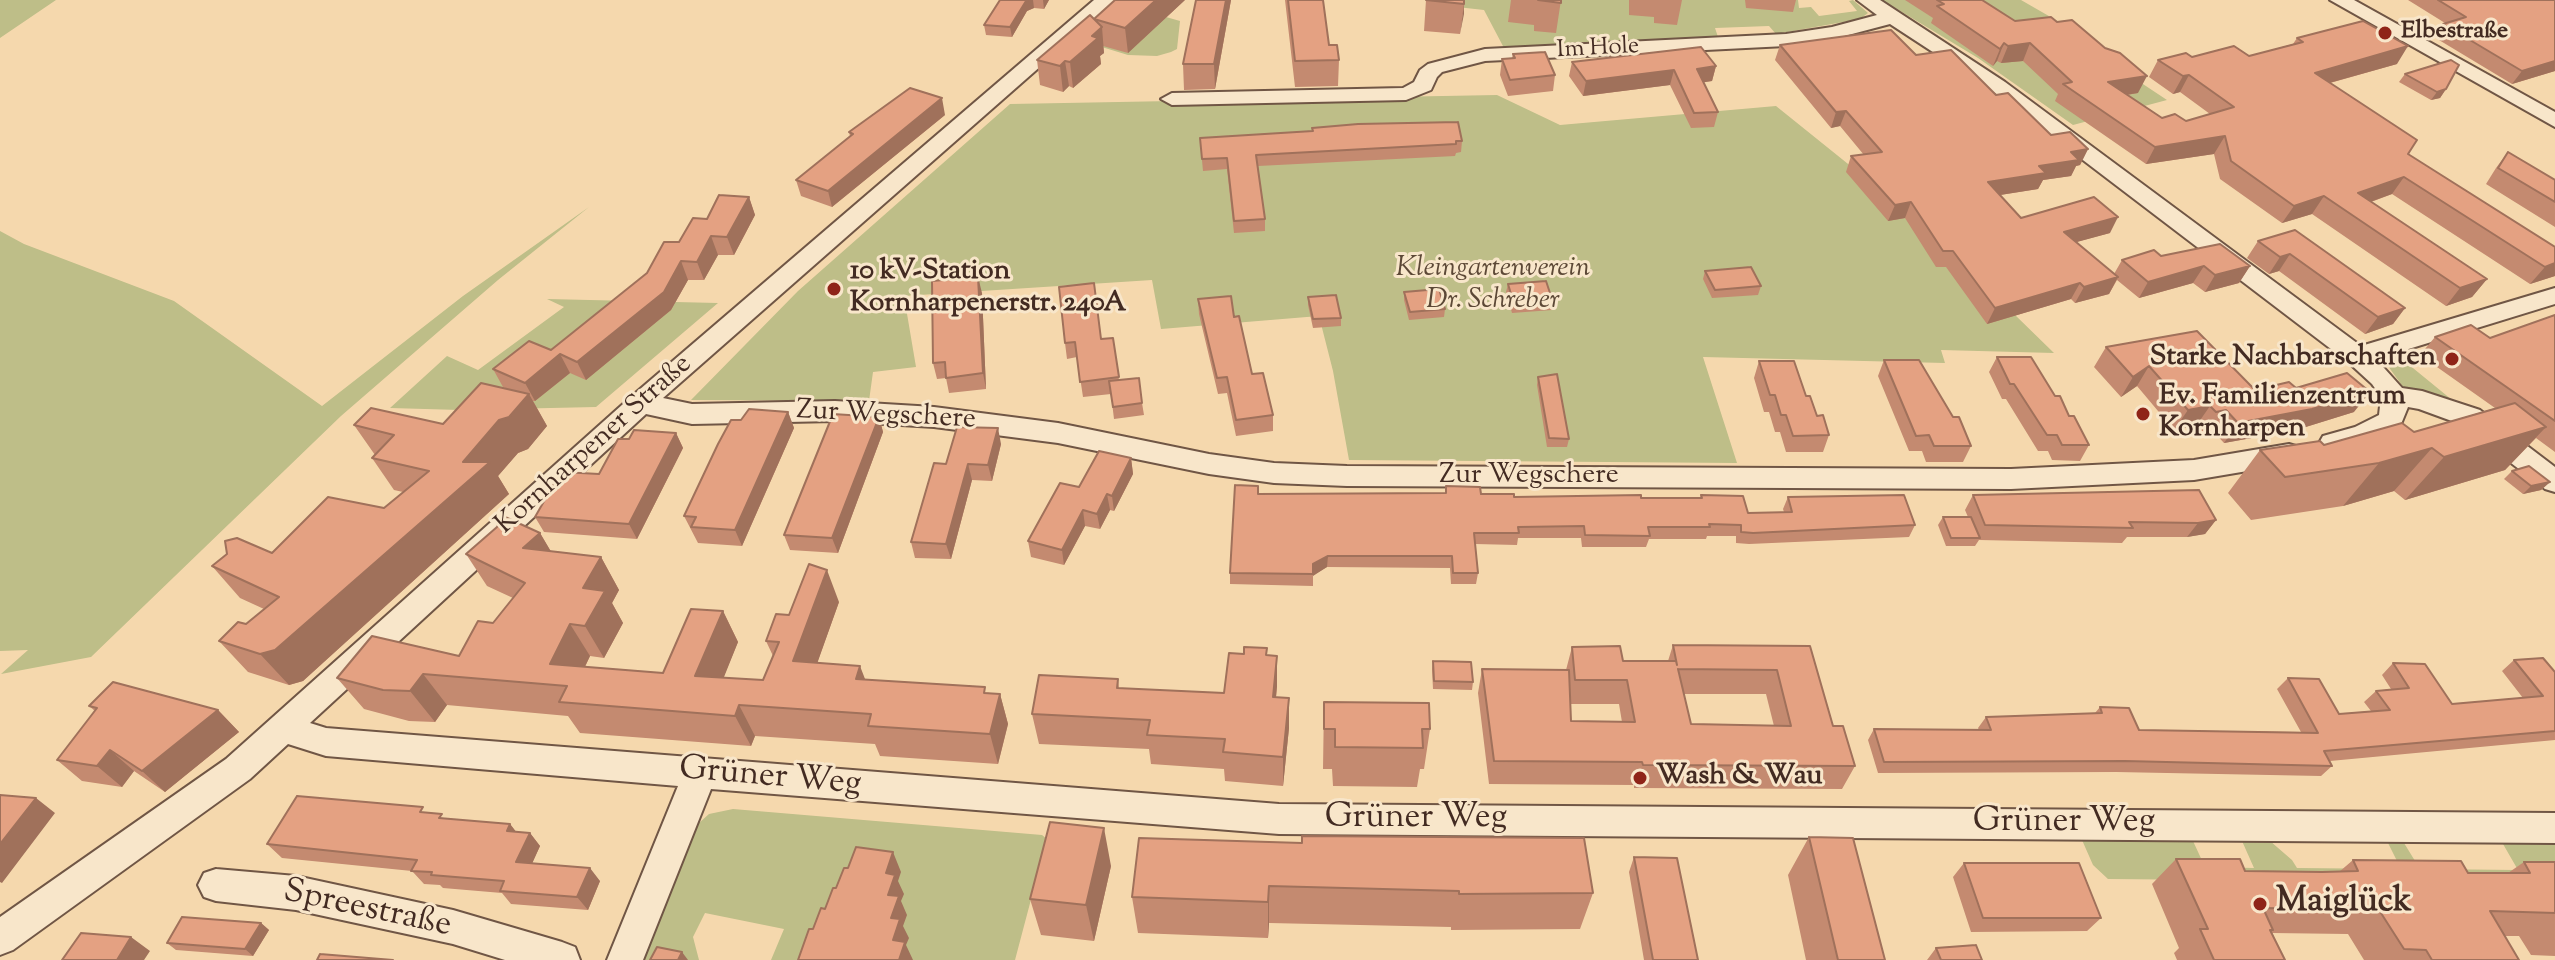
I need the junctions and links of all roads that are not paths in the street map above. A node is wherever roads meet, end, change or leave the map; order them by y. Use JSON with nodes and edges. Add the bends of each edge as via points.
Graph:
{"nodes":[{"id":1,"x":1106,"y":0,"type":"edge"},
{"id":2,"x":1867,"y":0,"type":"edge"},
{"id":3,"x":2340,"y":0,"type":"edge"},
{"id":4,"x":1893,"y":17,"type":"junction"},
{"id":5,"x":1172,"y":99,"type":"dead end"},
{"id":6,"x":2555,"y":121,"type":"edge"},
{"id":7,"x":2555,"y":296,"type":"edge"},
{"id":8,"x":2357,"y":356,"type":"junction"},
{"id":9,"x":2394,"y":396,"type":"junction"},
{"id":10,"x":641,"y":403,"type":"junction"},
{"id":11,"x":2555,"y":482,"type":"edge"},
{"id":12,"x":283,"y":729,"type":"junction"},
{"id":13,"x":700,"y":774,"type":"junction"},
{"id":14,"x":2555,"y":828,"type":"edge"},
{"id":15,"x":216,"y":885,"type":"dead end"},
{"id":16,"x":0,"y":938,"type":"edge"},
{"id":17,"x":562,"y":960,"type":"edge"},
{"id":18,"x":625,"y":960,"type":"edge"}],
"edges":[{"from":1,"to":10,"type":"street","name":"Kornharpener Straße"},
{"from":2,"to":4,"type":"street"},
{"from":3,"to":6,"type":"street"},
{"from":4,"to":5,"type":"street","name":"Im Hole","via":[[1786,40],[1485,55],[1435,68],[1424,86],[1406,94]]},
{"from":4,"to":8,"type":"street","via":[[1998,86]]},
{"from":7,"to":8,"type":"street"},
{"from":8,"to":9,"type":"street"},
{"from":9,"to":10,"type":"street","name":"Zur Wegschere","via":[[2395,412],[2389,422],[2314,448],[2194,470],[2011,479],[1274,473],[948,418],[835,411],[692,414]]},
{"from":9,"to":11,"type":"street","via":[[2470,417]]},
{"from":10,"to":12,"type":"street","name":"Kornharpener Straße"},
{"from":12,"to":13,"type":"street","name":"Grüner Weg","via":[[326,742]]},
{"from":12,"to":16,"type":"street","name":"Kornharpener Straße","via":[[238,769]]},
{"from":13,"to":14,"type":"street","name":"Grüner Weg","via":[[1279,819]]},
{"from":13,"to":18,"type":"street"},
{"from":15,"to":17,"type":"street","name":"Spreestraße","via":[[296,893],[453,927]]}]}
